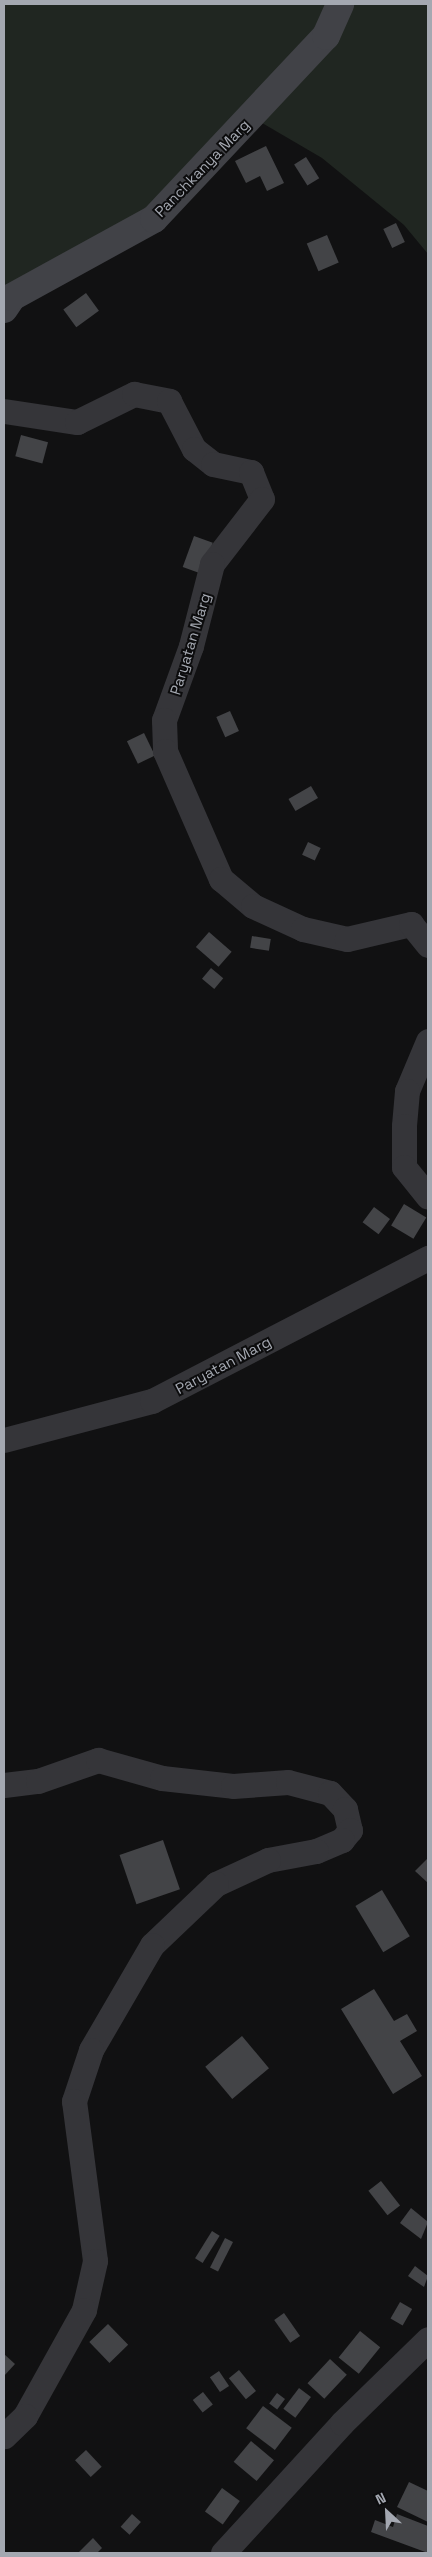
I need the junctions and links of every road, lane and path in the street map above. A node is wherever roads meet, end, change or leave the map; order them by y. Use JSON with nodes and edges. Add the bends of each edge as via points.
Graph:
{"nodes":[{"id":1,"x":340,"y":4,"type":"edge"},
{"id":2,"x":4,"y":309,"type":"edge"},
{"id":3,"x":4,"y":411,"type":"edge"},
{"id":4,"x":428,"y":945,"type":"edge"},
{"id":5,"x":428,"y":1041,"type":"edge"},
{"id":6,"x":428,"y":1197,"type":"edge"},
{"id":7,"x":428,"y":1258,"type":"edge"},
{"id":8,"x":4,"y":1440,"type":"edge"},
{"id":9,"x":4,"y":1785,"type":"edge"},
{"id":10,"x":428,"y":2340,"type":"edge"},
{"id":11,"x":4,"y":2436,"type":"edge"},
{"id":12,"x":223,"y":2553,"type":"edge"}],
"edges":[{"from":1,"to":2,"type":"street","name":"Panchkanya Marg","via":[[326,36],[154,219],[12,297]]},
{"from":3,"to":4,"type":"street","name":"Paryatan Marg","via":[[78,422],[134,394],[169,401],[194,449],[213,464],[251,472],[262,499],[212,564],[191,646],[164,720],[165,751],[221,879],[253,906],[303,929],[347,938],[411,924]]},
{"from":5,"to":6,"type":"street","via":[[407,1091],[404,1126],[404,1167]]},
{"from":7,"to":8,"type":"street","name":"Paryatan Marg","via":[[152,1401]]},
{"from":9,"to":11,"type":"street","via":[[38,1781],[98,1760],[162,1778],[233,1786],[288,1782],[330,1793],[345,1809],[350,1830],[342,1840],[316,1852],[268,1860],[216,1884],[152,1945],[91,2050],[74,2101],[96,2260],[84,2310],[25,2416]]},
{"from":10,"to":12,"type":"street","via":[[342,2423]]}]}
